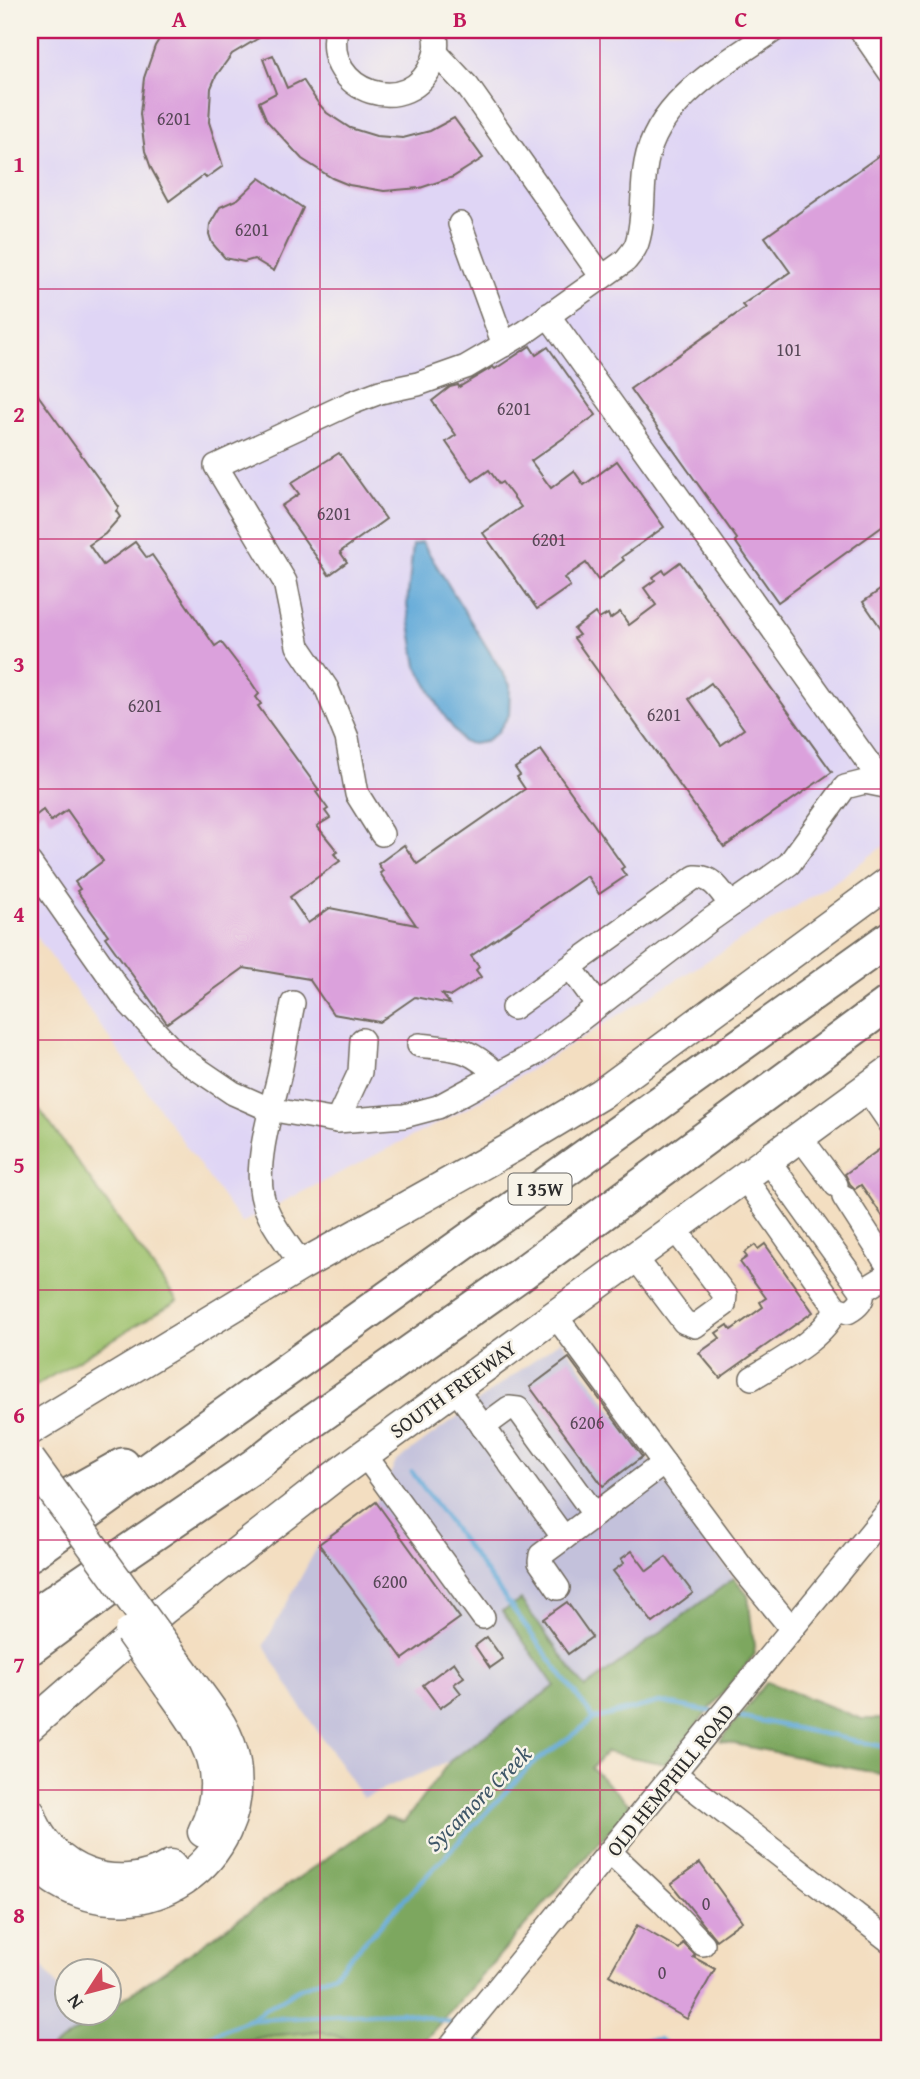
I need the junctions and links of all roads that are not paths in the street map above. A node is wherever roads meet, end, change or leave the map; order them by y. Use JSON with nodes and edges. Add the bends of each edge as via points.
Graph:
{"nodes":[{"id":1,"x":336,"y":30,"type":"edge"},
{"id":2,"x":434,"y":30,"type":"edge"},
{"id":3,"x":860,"y":30,"type":"edge"},
{"id":4,"x":760,"y":34,"type":"edge"},
{"id":5,"x":436,"y":53,"type":"junction"},
{"id":6,"x":890,"y":72,"type":"edge"},
{"id":7,"x":460,"y":224,"type":"dead end"},
{"id":8,"x":602,"y":277,"type":"junction"},
{"id":9,"x":548,"y":315,"type":"junction"},
{"id":10,"x":504,"y":345,"type":"junction"},
{"id":11,"x":888,"y":784,"type":"edge"},
{"id":12,"x":382,"y":834,"type":"dead end"},
{"id":13,"x":30,"y":863,"type":"edge"},
{"id":14,"x":890,"y":881,"type":"edge"},
{"id":15,"x":731,"y":905,"type":"junction"},
{"id":16,"x":890,"y":938,"type":"edge"},
{"id":17,"x":571,"y":968,"type":"junction"},
{"id":18,"x":890,"y":1002,"type":"edge"},
{"id":19,"x":293,"y":1003,"type":"dead end"},
{"id":20,"x":598,"y":1005,"type":"junction"},
{"id":21,"x":513,"y":1008,"type":"dead end"},
{"id":22,"x":362,"y":1040,"type":"dead end"},
{"id":23,"x":419,"y":1045,"type":"dead end"},
{"id":24,"x":890,"y":1071,"type":"edge"},
{"id":25,"x":497,"y":1074,"type":"junction"},
{"id":26,"x":866,"y":1088,"type":"junction"},
{"id":27,"x":269,"y":1109,"type":"junction"},
{"id":28,"x":337,"y":1121,"type":"junction"},
{"id":29,"x":890,"y":1123,"type":"edge"},
{"id":30,"x":800,"y":1137,"type":"junction"},
{"id":31,"x":756,"y":1168,"type":"junction"},
{"id":32,"x":674,"y":1228,"type":"junction"},
{"id":33,"x":635,"y":1256,"type":"junction"},
{"id":34,"x":302,"y":1265,"type":"junction"},
{"id":35,"x":890,"y":1267,"type":"edge"},
{"id":36,"x":862,"y":1291,"type":"junction"},
{"id":37,"x":836,"y":1308,"type":"junction"},
{"id":38,"x":555,"y":1315,"type":"junction"},
{"id":39,"x":752,"y":1378,"type":"dead end"},
{"id":40,"x":455,"y":1388,"type":"junction"},
{"id":41,"x":483,"y":1427,"type":"junction"},
{"id":42,"x":30,"y":1430,"type":"edge"},
{"id":43,"x":190,"y":1439,"type":"junction"},
{"id":44,"x":364,"y":1454,"type":"junction"},
{"id":45,"x":30,"y":1460,"type":"edge"},
{"id":46,"x":664,"y":1464,"type":"junction"},
{"id":47,"x":255,"y":1465,"type":"junction"},
{"id":48,"x":30,"y":1492,"type":"edge"},
{"id":49,"x":595,"y":1515,"type":"junction"},
{"id":50,"x":888,"y":1516,"type":"edge"},
{"id":51,"x":30,"y":1517,"type":"edge"},
{"id":52,"x":564,"y":1538,"type":"junction"},
{"id":53,"x":30,"y":1554,"type":"edge"},
{"id":54,"x":558,"y":1588,"type":"dead end"},
{"id":55,"x":30,"y":1618,"type":"edge"},
{"id":56,"x":483,"y":1618,"type":"dead end"},
{"id":57,"x":792,"y":1629,"type":"junction"},
{"id":58,"x":30,"y":1647,"type":"edge"},
{"id":59,"x":178,"y":1681,"type":"junction"},
{"id":60,"x":59,"y":1699,"type":"junction"},
{"id":61,"x":30,"y":1726,"type":"edge"},
{"id":62,"x":30,"y":1752,"type":"edge"},
{"id":63,"x":675,"y":1774,"type":"junction"},
{"id":64,"x":30,"y":1813,"type":"edge"},
{"id":65,"x":611,"y":1853,"type":"junction"},
{"id":66,"x":30,"y":1857,"type":"edge"},
{"id":67,"x":890,"y":1941,"type":"edge"},
{"id":68,"x":703,"y":1944,"type":"dead end"},
{"id":69,"x":450,"y":2047,"type":"edge"}],
"edges":[{"from":1,"to":5,"type":"street","via":[[336,57],[343,72],[370,93],[405,91],[425,76]]},
{"from":2,"to":5,"type":"street"},
{"from":3,"to":6,"type":"street"},
{"from":4,"to":8,"type":"street","via":[[695,86],[669,114],[646,160],[637,245],[625,261]]},
{"from":5,"to":8,"type":"street","via":[[468,87]]},
{"from":7,"to":10,"type":"street"},
{"from":8,"to":9,"type":"street"},
{"from":9,"to":10,"type":"street"},
{"from":9,"to":11,"type":"street"},
{"from":10,"to":12,"type":"street","via":[[466,366],[380,392],[216,466],[285,582],[298,646],[327,689],[347,738],[357,794]]},
{"from":11,"to":15,"type":"street","via":[[864,782],[845,787],[789,864]]},
{"from":13,"to":27,"type":"street","via":[[127,1001],[177,1055],[233,1093]]},
{"from":14,"to":34,"type":"main road","via":[[601,1094]]},
{"from":15,"to":17,"type":"street","via":[[713,883],[704,876],[695,877]]},
{"from":15,"to":20,"type":"street"},
{"from":16,"to":43,"type":"highway","number":"I 35W"},
{"from":17,"to":20,"type":"street"},
{"from":17,"to":21,"type":"street"},
{"from":18,"to":47,"type":"highway","number":"I 35W"},
{"from":19,"to":27,"type":"street"},
{"from":20,"to":25,"type":"street","via":[[534,1054]]},
{"from":22,"to":28,"type":"street","via":[[359,1072]]},
{"from":23,"to":25,"type":"street","via":[[464,1050]]},
{"from":24,"to":26,"type":"main road","name":"SOUTH FREEWAY"},
{"from":25,"to":28,"type":"street","via":[[438,1107],[404,1116]]},
{"from":26,"to":29,"type":"street"},
{"from":26,"to":30,"type":"main road","name":"SOUTH FREEWAY"},
{"from":27,"to":28,"type":"street"},
{"from":27,"to":34,"type":"street","via":[[262,1194],[269,1214]]},
{"from":30,"to":31,"type":"main road","name":"SOUTH FREEWAY"},
{"from":30,"to":35,"type":"street"},
{"from":31,"to":32,"type":"main road","name":"SOUTH FREEWAY"},
{"from":31,"to":36,"type":"street"},
{"from":31,"to":37,"type":"street"},
{"from":32,"to":33,"type":"main road","name":"SOUTH FREEWAY"},
{"from":32,"to":33,"type":"street","via":[[725,1295],[724,1305],[695,1326],[684,1322]]},
{"from":33,"to":38,"type":"main road","name":"SOUTH FREEWAY"},
{"from":34,"to":42,"type":"main road"},
{"from":35,"to":36,"type":"street","via":[[886,1277]]},
{"from":36,"to":37,"type":"street","via":[[858,1306],[848,1312]]},
{"from":37,"to":39,"type":"street","via":[[832,1320],[807,1342]]},
{"from":38,"to":40,"type":"main road","name":"SOUTH FREEWAY"},
{"from":38,"to":46,"type":"street"},
{"from":40,"to":41,"type":"street"},
{"from":40,"to":44,"type":"main road","name":"SOUTH FREEWAY"},
{"from":41,"to":49,"type":"street","via":[[509,1408],[518,1409]]},
{"from":41,"to":52,"type":"street"},
{"from":43,"to":51,"type":"highway","via":[[150,1450]]},
{"from":43,"to":53,"type":"highway","number":"I 35W"},
{"from":44,"to":56,"type":"street"},
{"from":44,"to":60,"type":"main road","name":"SOUTH FREEWAY","via":[[163,1610]]},
{"from":45,"to":59,"type":"main road","bridge":true},
{"from":46,"to":49,"type":"street"},
{"from":46,"to":57,"type":"street"},
{"from":47,"to":55,"type":"highway","number":"I 35W"},
{"from":47,"to":58,"type":"highway","via":[[240,1495]]},
{"from":48,"to":59,"type":"main road","bridge":true},
{"from":49,"to":52,"type":"street"},
{"from":50,"to":57,"type":"street","name":"OLD HEMPHILL ROAD"},
{"from":52,"to":54,"type":"street","via":[[541,1555],[540,1562]]},
{"from":57,"to":63,"type":"street","name":"OLD HEMPHILL ROAD"},
{"from":59,"to":64,"type":"main road","via":[[215,1769],[211,1813],[201,1837],[186,1854],[145,1876],[124,1880],[98,1877],[51,1851]]},
{"from":59,"to":66,"type":"main road","via":[[226,1734],[235,1763],[236,1793],[230,1822],[207,1860],[160,1893],[123,1900],[67,1887],[49,1877]]},
{"from":60,"to":61,"type":"main road","name":"SOUTH FREEWAY"},
{"from":60,"to":62,"type":"main road"},
{"from":63,"to":65,"type":"street","name":"OLD HEMPHILL ROAD"},
{"from":63,"to":67,"type":"street"},
{"from":65,"to":68,"type":"street"},
{"from":65,"to":69,"type":"street","name":"OLD HEMPHILL ROAD"}]}
